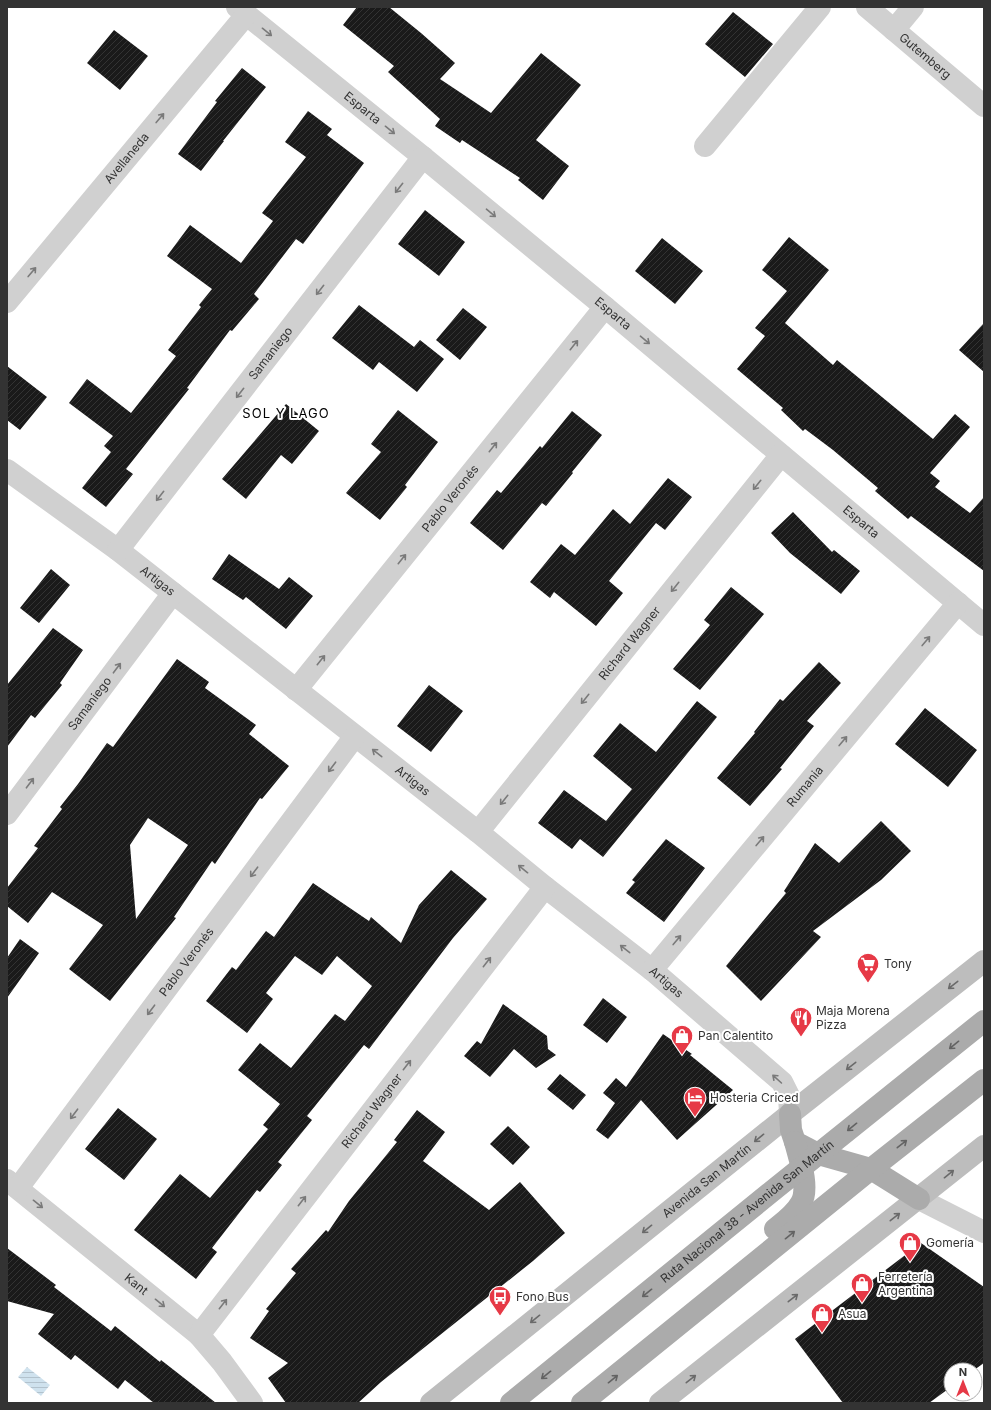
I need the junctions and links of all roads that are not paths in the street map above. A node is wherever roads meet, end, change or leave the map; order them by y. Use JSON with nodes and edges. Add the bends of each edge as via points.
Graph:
{"nodes":[{"id":1,"x":820,"y":7,"type":"edge"},
{"id":2,"x":867,"y":7,"type":"edge"},
{"id":3,"x":913,"y":7,"type":"edge"},
{"id":4,"x":241,"y":11,"type":"edge"},
{"id":5,"x":894,"y":30,"type":"junction"},
{"id":6,"x":984,"y":106,"type":"edge"},
{"id":7,"x":705,"y":146,"type":"dead end"},
{"id":8,"x":423,"y":157,"type":"junction"},
{"id":9,"x":7,"y":302,"type":"edge"},
{"id":10,"x":605,"y":307,"type":"junction"},
{"id":11,"x":781,"y":455,"type":"junction"},
{"id":12,"x":7,"y":470,"type":"edge"},
{"id":13,"x":118,"y":550,"type":"junction"},
{"id":14,"x":173,"y":593,"type":"junction"},
{"id":15,"x":958,"y":603,"type":"junction"},
{"id":16,"x":984,"y":625,"type":"edge"},
{"id":17,"x":296,"y":690,"type":"junction"},
{"id":18,"x":355,"y":736,"type":"junction"},
{"id":19,"x":7,"y":814,"type":"edge"},
{"id":20,"x":478,"y":832,"type":"junction"},
{"id":21,"x":545,"y":887,"type":"junction"},
{"id":22,"x":984,"y":961,"type":"edge"},
{"id":23,"x":652,"y":970,"type":"junction"},
{"id":24,"x":984,"y":1021,"type":"edge"},
{"id":25,"x":984,"y":1080,"type":"edge"},
{"id":26,"x":790,"y":1114,"type":"junction"},
{"id":27,"x":984,"y":1146,"type":"edge"},
{"id":28,"x":810,"y":1160,"type":"junction"},
{"id":29,"x":871,"y":1169,"type":"junction"},
{"id":30,"x":13,"y":1184,"type":"edge"},
{"id":31,"x":919,"y":1198,"type":"junction"},
{"id":32,"x":984,"y":1232,"type":"edge"},
{"id":33,"x":692,"y":1315,"type":"junction"},
{"id":34,"x":199,"y":1335,"type":"junction"},
{"id":35,"x":252,"y":1403,"type":"edge"},
{"id":36,"x":431,"y":1403,"type":"edge"},
{"id":37,"x":511,"y":1403,"type":"edge"},
{"id":38,"x":582,"y":1403,"type":"edge"},
{"id":39,"x":660,"y":1403,"type":"edge"}],
"edges":[{"from":1,"to":7,"type":"street"},
{"from":2,"to":5,"type":"street","name":"Gutemberg"},
{"from":3,"to":5,"type":"street"},
{"from":4,"to":8,"type":"street","name":"Esparta","one_way":true},
{"from":9,"to":4,"type":"street","name":"Avellaneda","one_way":true},
{"from":5,"to":6,"type":"street","name":"Gutemberg"},
{"from":8,"to":10,"type":"street","name":"Esparta","one_way":true},
{"from":8,"to":13,"type":"street","name":"Samaniego","one_way":true},
{"from":10,"to":11,"type":"street","name":"Esparta","one_way":true},
{"from":17,"to":10,"type":"street","name":"Pablo Veronés","one_way":true},
{"from":11,"to":15,"type":"street","name":"Esparta"},
{"from":11,"to":20,"type":"street","name":"Richard Wagner","one_way":true},
{"from":12,"to":13,"type":"street","name":"Artigas"},
{"from":13,"to":14,"type":"street","name":"Artigas"},
{"from":14,"to":17,"type":"street","name":"Artigas"},
{"from":19,"to":14,"type":"street","name":"Samaniego","one_way":true},
{"from":15,"to":16,"type":"street","name":"Esparta"},
{"from":23,"to":15,"type":"street","name":"Rumania","one_way":true},
{"from":17,"to":18,"type":"street","name":"Artigas"},
{"from":20,"to":18,"type":"street","name":"Artigas","one_way":true},
{"from":18,"to":30,"type":"street","name":"Pablo Veronés","one_way":true},
{"from":21,"to":20,"type":"street","name":"Artigas","one_way":true},
{"from":23,"to":21,"type":"street","name":"Artigas","one_way":true},
{"from":34,"to":21,"type":"street","name":"Richard Wagner","one_way":true},
{"from":22,"to":26,"type":"main road","name":"Avenida San Martín","one_way":true},
{"from":26,"to":23,"type":"street","name":"Artigas","one_way":true,"via":[[789,1096],[782,1082]]},
{"from":24,"to":28,"type":"main road","name":"Ruta Nacional 38 - Avenida San Martín","one_way":true},
{"from":29,"to":25,"type":"main road","one_way":true},
{"from":26,"to":28,"type":"main road","via":[[795,1142]]},
{"from":26,"to":36,"type":"main road","name":"Avenida San Martín","one_way":true},
{"from":31,"to":27,"type":"main road","one_way":true},
{"from":28,"to":29,"type":"main road"},
{"from":28,"to":33,"type":"main road","via":[[804,1195],[796,1212],[698,1293]]},
{"from":28,"to":37,"type":"main road","name":"Ruta Nacional 38 - Avenida San Martín","one_way":true},
{"from":29,"to":31,"type":"main road"},
{"from":33,"to":29,"type":"main road","one_way":true},
{"from":30,"to":34,"type":"street","name":"Kant","one_way":true},
{"from":31,"to":32,"type":"street"},
{"from":39,"to":31,"type":"main road","one_way":true},
{"from":38,"to":33,"type":"main road","one_way":true},
{"from":34,"to":35,"type":"street","name":"Kant"}]}
